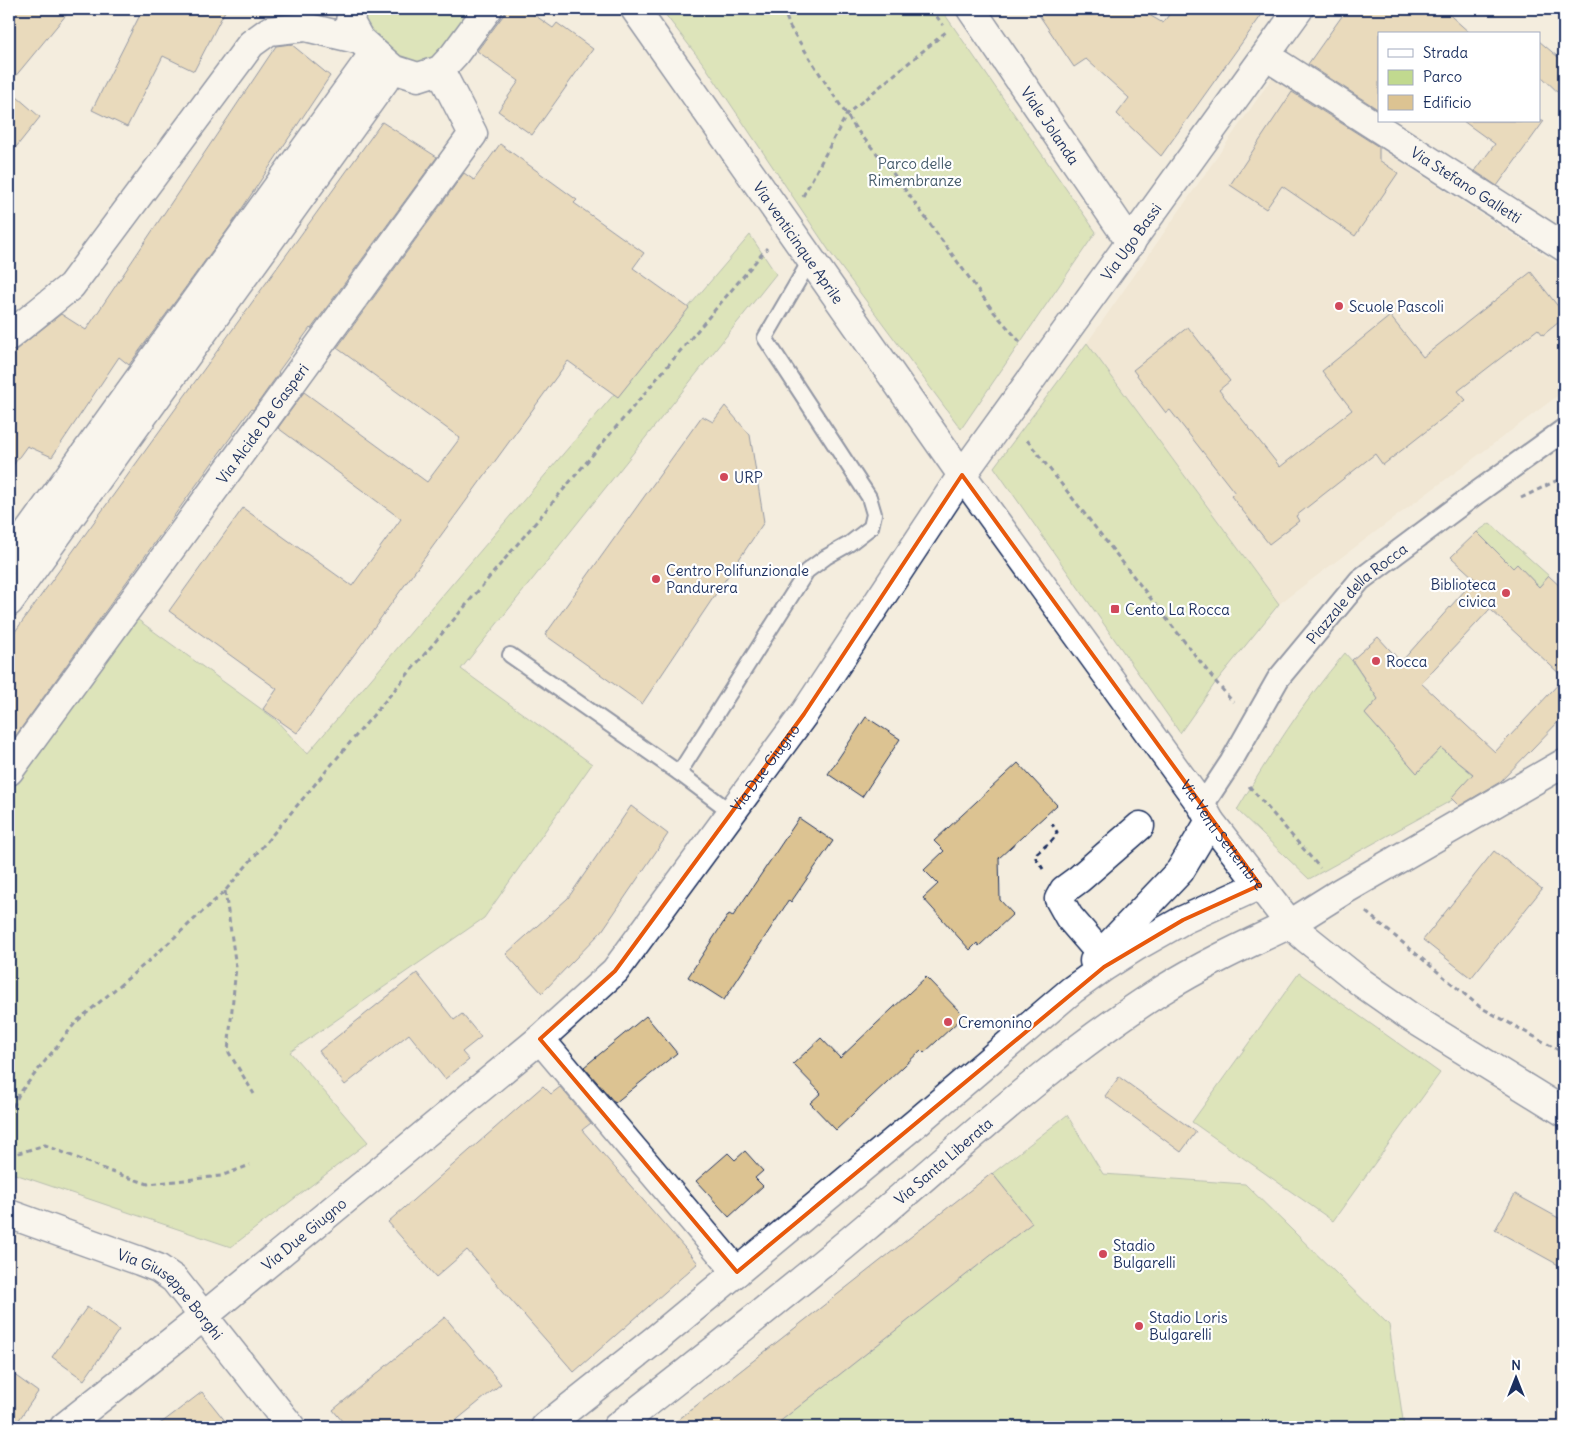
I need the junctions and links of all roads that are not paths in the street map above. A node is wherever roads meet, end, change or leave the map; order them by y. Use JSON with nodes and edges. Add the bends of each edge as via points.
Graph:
{"nodes":[{"id":1,"x":352,"y":9,"type":"edge"},
{"id":2,"x":488,"y":9,"type":"edge"},
{"id":3,"x":635,"y":9,"type":"edge"},
{"id":4,"x":971,"y":9,"type":"edge"},
{"id":5,"x":1299,"y":9,"type":"edge"},
{"id":6,"x":376,"y":54,"type":"junction"},
{"id":7,"x":1266,"y":56,"type":"junction"},
{"id":8,"x":440,"y":70,"type":"junction"},
{"id":9,"x":1131,"y":243,"type":"junction"},
{"id":10,"x":1564,"y":247,"type":"edge"},
{"id":11,"x":811,"y":259,"type":"junction"},
{"id":12,"x":9,"y":336,"type":"edge"},
{"id":13,"x":1564,"y":430,"type":"edge"},
{"id":14,"x":962,"y":475,"type":"junction"},
{"id":15,"x":9,"y":559,"type":"edge"},
{"id":16,"x":9,"y":602,"type":"edge"},
{"id":17,"x":510,"y":655,"type":"dead end"},
{"id":18,"x":1564,"y":763,"type":"edge"},
{"id":19,"x":9,"y":770,"type":"edge"},
{"id":20,"x":679,"y":773,"type":"junction"},
{"id":21,"x":731,"y":812,"type":"junction"},
{"id":22,"x":1206,"y":814,"type":"junction"},
{"id":23,"x":1140,"y":826,"type":"dead end"},
{"id":24,"x":1260,"y":885,"type":"junction"},
{"id":25,"x":1290,"y":924,"type":"junction"},
{"id":26,"x":1101,"y":954,"type":"junction"},
{"id":27,"x":1031,"y":1024,"type":"junction"},
{"id":28,"x":540,"y":1038,"type":"junction"},
{"id":29,"x":1564,"y":1112,"type":"edge"},
{"id":30,"x":9,"y":1214,"type":"edge"},
{"id":31,"x":737,"y":1272,"type":"junction"},
{"id":32,"x":204,"y":1316,"type":"junction"},
{"id":33,"x":64,"y":1427,"type":"edge"},
{"id":34,"x":291,"y":1427,"type":"edge"},
{"id":35,"x":545,"y":1427,"type":"edge"},
{"id":36,"x":617,"y":1427,"type":"edge"}],
"edges":[{"from":1,"to":6,"type":"street","via":[[350,22]]},
{"from":2,"to":8,"type":"street"},
{"from":3,"to":11,"type":"street","name":"Via venticinque Aprile"},
{"from":4,"to":9,"type":"street","name":"Viale Jolanda"},
{"from":5,"to":7,"type":"street","name":"Via Ugo Bassi"},
{"from":6,"to":8,"type":"street","via":[[418,77]]},
{"from":6,"to":12,"type":"street","via":[[305,27],[269,31],[251,44],[71,286]]},
{"from":6,"to":15,"type":"street"},
{"from":6,"to":16,"type":"street"},
{"from":7,"to":9,"type":"street","name":"Via Ugo Bassi"},
{"from":7,"to":10,"type":"street","name":"Via Stefano Galletti"},
{"from":8,"to":19,"type":"street","name":"Via Alcide De Gasperi","via":[[473,134]]},
{"from":9,"to":14,"type":"street","name":"Via Ugo Bassi"},
{"from":11,"to":14,"type":"street","name":"Via venticinque Aprile"},
{"from":11,"to":20,"type":"lane","via":[[765,338],[869,497],[874,514],[871,527],[807,571]]},
{"from":13,"to":22,"type":"street","name":"Piazzale della Rocca","via":[[1360,580],[1278,679]]},
{"from":14,"to":21,"type":"street","name":"Via Due Giugno","via":[[804,714]]},
{"from":14,"to":22,"type":"street","name":"Via Venti Settembre"},
{"from":17,"to":20,"type":"lane"},
{"from":18,"to":25,"type":"street"},
{"from":20,"to":21,"type":"lane"},
{"from":21,"to":28,"type":"street","name":"Via Due Giugno","via":[[615,971]]},
{"from":22,"to":24,"type":"street","name":"Via Venti Settembre"},
{"from":22,"to":26,"type":"street","via":[[1180,871]]},
{"from":23,"to":26,"type":"street","via":[[1064,890],[1059,899],[1069,917]]},
{"from":24,"to":25,"type":"street","name":"Via Venti Settembre"},
{"from":24,"to":27,"type":"street","via":[[1183,920],[1137,946],[1072,990]]},
{"from":25,"to":29,"type":"street","name":"Via Venti Settembre","via":[[1331,959],[1409,1016]]},
{"from":25,"to":36,"type":"street","name":"Via Santa Liberata","via":[[1160,992],[1076,1050],[806,1278]]},
{"from":26,"to":27,"type":"street"},
{"from":27,"to":31,"type":"street"},
{"from":28,"to":31,"type":"street"},
{"from":28,"to":32,"type":"street","name":"Via Due Giugno"},
{"from":30,"to":32,"type":"street","name":"Via Giuseppe Borghi","via":[[158,1268],[174,1279]]},
{"from":31,"to":35,"type":"street"},
{"from":32,"to":33,"type":"street","name":"Via Due Giugno"},
{"from":32,"to":34,"type":"street","name":"Via Giuseppe Borghi"}]}
